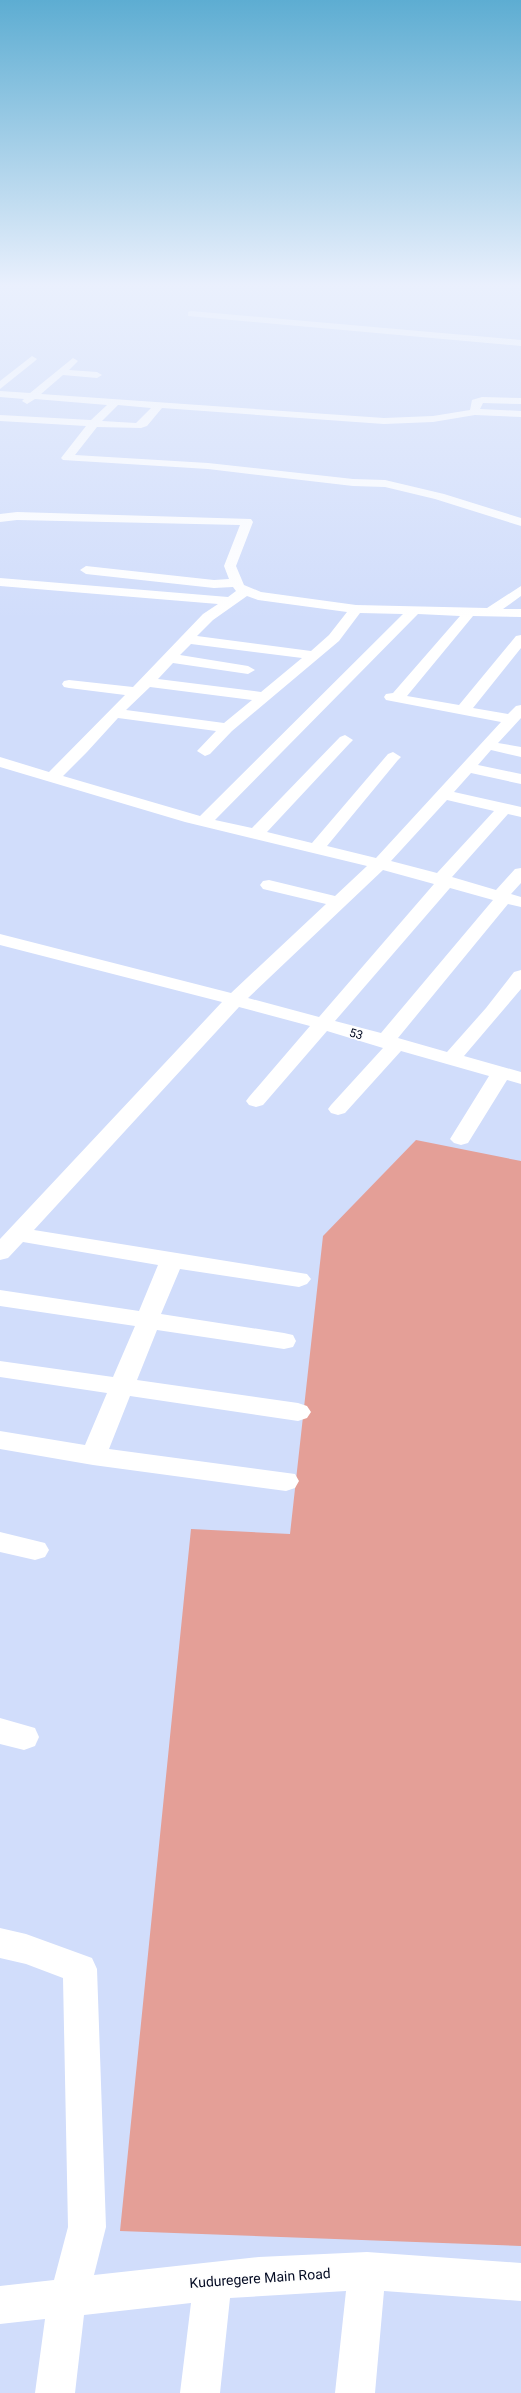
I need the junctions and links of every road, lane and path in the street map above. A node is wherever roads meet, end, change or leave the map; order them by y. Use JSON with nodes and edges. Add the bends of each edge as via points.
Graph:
{"nodes":[{"id":1,"x":31,"y":397,"type":"edge"},
{"id":2,"x":41,"y":397,"type":"edge"},
{"id":3,"x":72,"y":399,"type":"junction"},
{"id":4,"x":521,"y":401,"type":"edge"},
{"id":5,"x":116,"y":402,"type":"junction"},
{"id":6,"x":160,"y":404,"type":"junction"},
{"id":7,"x":197,"y":407,"type":"junction"},
{"id":8,"x":475,"y":412,"type":"junction"},
{"id":9,"x":521,"y":414,"type":"edge"},
{"id":10,"x":188,"y":416,"type":"dead end"},
{"id":11,"x":2,"y":418,"type":"edge"},
{"id":12,"x":48,"y":421,"type":"junction"},
{"id":13,"x":94,"y":423,"type":"junction"},
{"id":14,"x":0,"y":518,"type":"edge"},
{"id":15,"x":521,"y":522,"type":"edge"},
{"id":16,"x":86,"y":570,"type":"dead end"},
{"id":17,"x":0,"y":582,"type":"edge"},
{"id":18,"x":242,"y":586,"type":"junction"},
{"id":19,"x":521,"y":590,"type":"edge"},
{"id":20,"x":230,"y":601,"type":"junction"},
{"id":21,"x":356,"y":609,"type":"junction"},
{"id":22,"x":414,"y":611,"type":"junction"},
{"id":23,"x":469,"y":612,"type":"junction"},
{"id":24,"x":490,"y":612,"type":"junction"},
{"id":25,"x":521,"y":613,"type":"edge"},
{"id":26,"x":186,"y":639,"type":"junction"},
{"id":27,"x":521,"y":639,"type":"edge"},
{"id":28,"x":313,"y":655,"type":"junction"},
{"id":29,"x":170,"y":658,"type":"junction"},
{"id":30,"x":248,"y":670,"type":"dead end"},
{"id":31,"x":68,"y":684,"type":"dead end"},
{"id":32,"x":142,"y":687,"type":"junction"},
{"id":33,"x":264,"y":696,"type":"junction"},
{"id":34,"x":463,"y":710,"type":"junction"},
{"id":35,"x":116,"y":713,"type":"junction"},
{"id":36,"x":518,"y":713,"type":"edge"},
{"id":37,"x":227,"y":728,"type":"junction"},
{"id":38,"x":345,"y":740,"type":"dead end"},
{"id":39,"x":487,"y":744,"type":"junction"},
{"id":40,"x":205,"y":751,"type":"dead end"},
{"id":41,"x":521,"y":752,"type":"edge"},
{"id":42,"x":393,"y":757,"type":"dead end"},
{"id":43,"x":0,"y":762,"type":"edge"},
{"id":44,"x":468,"y":767,"type":"junction"},
{"id":45,"x":52,"y":777,"type":"junction"},
{"id":46,"x":521,"y":779,"type":"edge"},
{"id":47,"x":443,"y":794,"type":"junction"},
{"id":48,"x":513,"y":810,"type":"edge"},
{"id":49,"x":204,"y":822,"type":"junction"},
{"id":50,"x":256,"y":834,"type":"junction"},
{"id":51,"x":316,"y":849,"type":"junction"},
{"id":52,"x":379,"y":864,"type":"junction"},
{"id":53,"x":521,"y":873,"type":"edge"},
{"id":54,"x":443,"y":881,"type":"junction"},
{"id":55,"x":268,"y":885,"type":"dead end"},
{"id":56,"x":508,"y":898,"type":"edge"},
{"id":57,"x":339,"y":902,"type":"junction"},
{"id":58,"x":0,"y":938,"type":"edge"},
{"id":59,"x":521,"y":976,"type":"edge"},
{"id":60,"x":235,"y":1000,"type":"junction"},
{"id":61,"x":322,"y":1024,"type":"junction"},
{"id":62,"x":390,"y":1043,"type":"junction"},
{"id":63,"x":450,"y":1060,"type":"junction"},
{"id":64,"x":501,"y":1073,"type":"junction"},
{"id":65,"x":521,"y":1078,"type":"edge"},
{"id":66,"x":256,"y":1101,"type":"dead end"},
{"id":67,"x":338,"y":1109,"type":"dead end"},
{"id":68,"x":461,"y":1139,"type":"dead end"},
{"id":69,"x":18,"y":1234,"type":"junction"},
{"id":70,"x":0,"y":1253,"type":"edge"},
{"id":71,"x":172,"y":1260,"type":"junction"},
{"id":72,"x":299,"y":1279,"type":"dead end"},
{"id":73,"x":0,"y":1298,"type":"edge"},
{"id":74,"x":146,"y":1325,"type":"junction"},
{"id":75,"x":284,"y":1341,"type":"dead end"},
{"id":76,"x":0,"y":1369,"type":"edge"},
{"id":77,"x":123,"y":1388,"type":"junction"},
{"id":78,"x":298,"y":1412,"type":"dead end"},
{"id":79,"x":0,"y":1440,"type":"edge"},
{"id":80,"x":93,"y":1456,"type":"junction"},
{"id":81,"x":286,"y":1481,"type":"dead end"},
{"id":82,"x":0,"y":1542,"type":"edge"},
{"id":83,"x":35,"y":1550,"type":"dead end"},
{"id":84,"x":0,"y":1943,"type":"edge"},
{"id":85,"x":366,"y":2271,"type":"junction"},
{"id":86,"x":214,"y":2281,"type":"junction"},
{"id":87,"x":521,"y":2282,"type":"edge"},
{"id":88,"x":67,"y":2297,"type":"junction"},
{"id":89,"x":0,"y":2305,"type":"edge"},
{"id":90,"x":55,"y":2393,"type":"edge"},
{"id":91,"x":200,"y":2393,"type":"edge"},
{"id":92,"x":355,"y":2393,"type":"edge"}],
"edges":[{"from":1,"to":11,"type":"street"},
{"from":2,"to":3,"type":"street"},
{"from":3,"to":5,"type":"street"},
{"from":3,"to":12,"type":"street"},
{"from":4,"to":8,"type":"street","via":[[482,400],[476,402]]},
{"from":5,"to":6,"type":"street"},
{"from":5,"to":13,"type":"street"},
{"from":6,"to":7,"type":"street"},
{"from":6,"to":13,"type":"street","via":[[141,425]]},
{"from":7,"to":8,"type":"street","via":[[384,421],[433,419]]},
{"from":7,"to":10,"type":"street"},
{"from":8,"to":9,"type":"street"},
{"from":11,"to":12,"type":"street"},
{"from":12,"to":13,"type":"street"},
{"from":13,"to":15,"type":"street","via":[[67,458],[154,462],[300,475],[351,483],[388,484]]},
{"from":14,"to":18,"type":"street","via":[[18,516],[247,522],[230,566]]},
{"from":16,"to":18,"type":"street"},
{"from":17,"to":20,"type":"street"},
{"from":18,"to":20,"type":"street"},
{"from":18,"to":21,"type":"street","via":[[258,596]]},
{"from":19,"to":24,"type":"street"},
{"from":20,"to":26,"type":"street","via":[[208,617]]},
{"from":21,"to":22,"type":"street"},
{"from":21,"to":28,"type":"street","via":[[334,638]]},
{"from":22,"to":23,"type":"street"},
{"from":22,"to":49,"type":"street"},
{"from":23,"to":24,"type":"street"},
{"from":23,"to":34,"type":"street","via":[[394,697]]},
{"from":24,"to":25,"type":"street"},
{"from":26,"to":28,"type":"street"},
{"from":26,"to":29,"type":"street"},
{"from":27,"to":34,"type":"street"},
{"from":28,"to":33,"type":"street"},
{"from":29,"to":30,"type":"street"},
{"from":29,"to":32,"type":"street"},
{"from":31,"to":32,"type":"street"},
{"from":32,"to":33,"type":"street"},
{"from":32,"to":35,"type":"street"},
{"from":33,"to":37,"type":"street"},
{"from":34,"to":36,"type":"street"},
{"from":35,"to":37,"type":"street"},
{"from":35,"to":45,"type":"street"},
{"from":36,"to":39,"type":"street"},
{"from":37,"to":40,"type":"street"},
{"from":38,"to":50,"type":"street"},
{"from":39,"to":41,"type":"street"},
{"from":39,"to":44,"type":"street"},
{"from":42,"to":51,"type":"street"},
{"from":43,"to":45,"type":"street"},
{"from":44,"to":46,"type":"street"},
{"from":44,"to":47,"type":"street"},
{"from":45,"to":49,"type":"street"},
{"from":47,"to":48,"type":"street"},
{"from":47,"to":52,"type":"street"},
{"from":48,"to":54,"type":"street"},
{"from":49,"to":50,"type":"street"},
{"from":50,"to":51,"type":"street"},
{"from":51,"to":52,"type":"street"},
{"from":52,"to":54,"type":"street"},
{"from":52,"to":57,"type":"street"},
{"from":53,"to":56,"type":"street"},
{"from":54,"to":56,"type":"street"},
{"from":54,"to":61,"type":"street"},
{"from":55,"to":57,"type":"street"},
{"from":56,"to":62,"type":"street"},
{"from":57,"to":60,"type":"street"},
{"from":58,"to":60,"type":"street","name":"53"},
{"from":59,"to":63,"type":"street"},
{"from":60,"to":61,"type":"street","name":"53"},
{"from":60,"to":69,"type":"street"},
{"from":61,"to":62,"type":"street","name":"53"},
{"from":61,"to":66,"type":"street"},
{"from":62,"to":63,"type":"street","name":"53"},
{"from":62,"to":67,"type":"street"},
{"from":63,"to":64,"type":"street","name":"53"},
{"from":64,"to":65,"type":"street","name":"53"},
{"from":64,"to":68,"type":"street"},
{"from":69,"to":70,"type":"street"},
{"from":69,"to":71,"type":"street"},
{"from":71,"to":72,"type":"street"},
{"from":71,"to":74,"type":"street"},
{"from":73,"to":74,"type":"street"},
{"from":74,"to":75,"type":"street"},
{"from":74,"to":77,"type":"street"},
{"from":76,"to":77,"type":"street"},
{"from":77,"to":78,"type":"street"},
{"from":77,"to":80,"type":"street"},
{"from":79,"to":80,"type":"street"},
{"from":80,"to":81,"type":"street"},
{"from":82,"to":83,"type":"street"},
{"from":84,"to":88,"type":"street","via":[[26,1948],[80,1969],[87,2227]]},
{"from":85,"to":86,"type":"street","name":"Kuduregere Main Road","via":[[259,2276]]},
{"from":85,"to":87,"type":"street","name":"Kuduregere Main Road"},
{"from":85,"to":92,"type":"street"},
{"from":86,"to":88,"type":"street","name":"Kuduregere Main Road"},
{"from":86,"to":91,"type":"street"},
{"from":88,"to":89,"type":"street","name":"Kuduregere Main Road"},
{"from":88,"to":90,"type":"street"}]}
